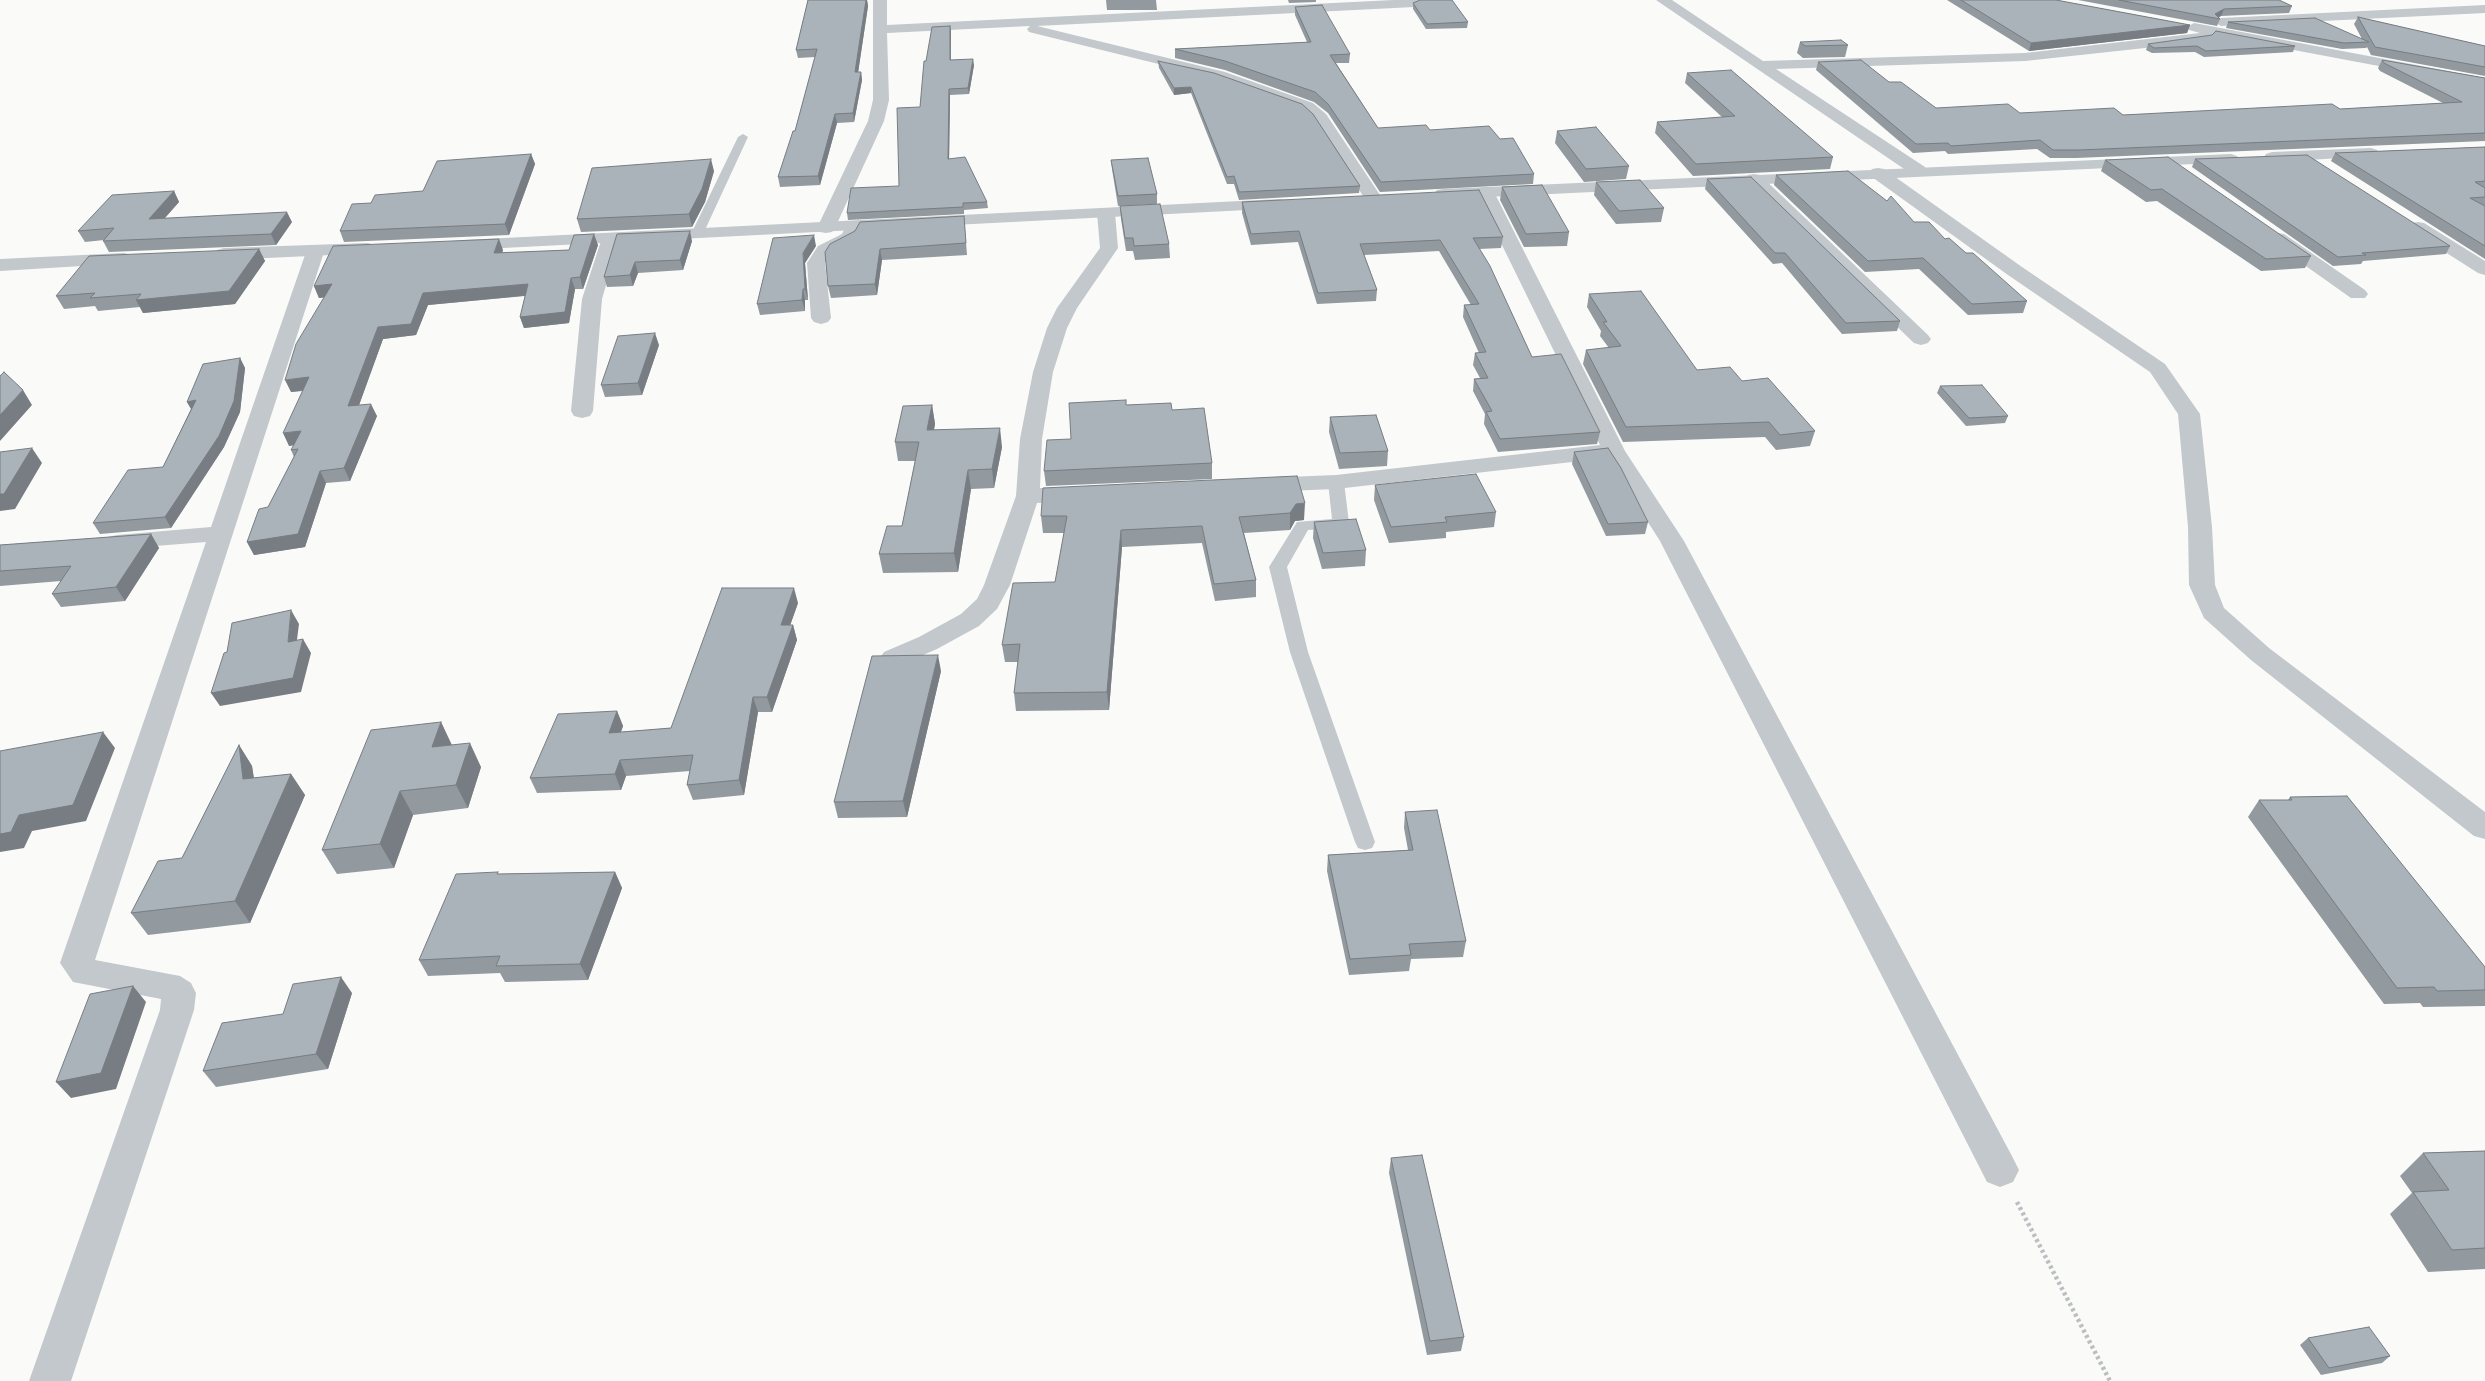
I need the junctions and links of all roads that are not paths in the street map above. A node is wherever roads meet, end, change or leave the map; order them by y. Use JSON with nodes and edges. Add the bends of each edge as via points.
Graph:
{"nodes":[{"id":1,"x":880,"y":0,"type":"edge"},
{"id":2,"x":1663,"y":0,"type":"edge"},
{"id":3,"x":1093,"y":3,"type":"dead end"},
{"id":4,"x":1414,"y":3,"type":"edge"},
{"id":5,"x":2485,"y":9,"type":"edge"},
{"id":6,"x":1094,"y":18,"type":"junction"},
{"id":7,"x":1007,"y":22,"type":"junction"},
{"id":8,"x":882,"y":29,"type":"junction"},
{"id":9,"x":2211,"y":30,"type":"junction"},
{"id":10,"x":1763,"y":65,"type":"junction"},
{"id":11,"x":2485,"y":82,"type":"edge"},
{"id":12,"x":743,"y":136,"type":"dead end"},
{"id":13,"x":2387,"y":152,"type":"edge"},
{"id":14,"x":2308,"y":156,"type":"junction"},
{"id":15,"x":2168,"y":161,"type":"junction"},
{"id":16,"x":1920,"y":171,"type":"junction"},
{"id":17,"x":2332,"y":171,"type":"edge"},
{"id":18,"x":1878,"y":173,"type":"junction"},
{"id":19,"x":2192,"y":178,"type":"edge"},
{"id":20,"x":1754,"y":179,"type":"junction"},
{"id":21,"x":1429,"y":195,"type":"edge"},
{"id":22,"x":1486,"y":195,"type":"junction"},
{"id":23,"x":1392,"y":197,"type":"edge"},
{"id":24,"x":1373,"y":198,"type":"junction"},
{"id":25,"x":1355,"y":200,"type":"edge"},
{"id":26,"x":1300,"y":203,"type":"edge"},
{"id":27,"x":1106,"y":213,"type":"junction"},
{"id":28,"x":2401,"y":216,"type":"edge"},
{"id":29,"x":854,"y":226,"type":"junction"},
{"id":30,"x":2263,"y":227,"type":"edge"},
{"id":31,"x":826,"y":228,"type":"junction"},
{"id":32,"x":698,"y":232,"type":"junction"},
{"id":33,"x":611,"y":238,"type":"junction"},
{"id":34,"x":443,"y":246,"type":"edge"},
{"id":35,"x":384,"y":249,"type":"edge"},
{"id":36,"x":315,"y":252,"type":"junction"},
{"id":37,"x":203,"y":255,"type":"edge"},
{"id":38,"x":145,"y":258,"type":"edge"},
{"id":39,"x":0,"y":265,"type":"edge"},
{"id":40,"x":2485,"y":269,"type":"edge"},
{"id":41,"x":2358,"y":294,"type":"dead end"},
{"id":42,"x":821,"y":318,"type":"dead end"},
{"id":43,"x":1921,"y":338,"type":"dead end"},
{"id":44,"x":582,"y":411,"type":"dead end"},
{"id":45,"x":1614,"y":451,"type":"junction"},
{"id":46,"x":1336,"y":482,"type":"junction"},
{"id":47,"x":1236,"y":486,"type":"edge"},
{"id":48,"x":1098,"y":493,"type":"edge"},
{"id":49,"x":1028,"y":496,"type":"junction"},
{"id":50,"x":220,"y":534,"type":"junction"},
{"id":51,"x":95,"y":544,"type":"edge"},
{"id":52,"x":893,"y":658,"type":"edge"},
{"id":53,"x":2485,"y":828,"type":"edge"},
{"id":54,"x":1364,"y":842,"type":"dead end"},
{"id":55,"x":2000,"y":1170,"type":"road end"},
{"id":56,"x":50,"y":1381,"type":"edge"}],
"edges":[{"from":1,"to":8,"type":"street"},
{"from":2,"to":10,"type":"street"},
{"from":3,"to":6,"type":"street"},
{"from":4,"to":6,"type":"street"},
{"from":5,"to":9,"type":"street","via":[[2177,24]]},
{"from":6,"to":7,"type":"street"},
{"from":7,"to":8,"type":"street"},
{"from":7,"to":24,"type":"street","via":[[1220,75],[1308,106],[1320,117]]},
{"from":8,"to":31,"type":"street","via":[[881,100],[876,121]]},
{"from":9,"to":10,"type":"street","via":[[2204,36],[2049,55]]},
{"from":9,"to":11,"type":"street"},
{"from":10,"to":16,"type":"street"},
{"from":12,"to":32,"type":"lane"},
{"from":13,"to":14,"type":"street"},
{"from":14,"to":15,"type":"street"},
{"from":14,"to":17,"type":"street"},
{"from":15,"to":16,"type":"street"},
{"from":15,"to":19,"type":"street"},
{"from":16,"to":18,"type":"street"},
{"from":18,"to":20,"type":"street"},
{"from":18,"to":53,"type":"street","via":[[2158,368],[2189,414],[2202,585],[2213,612],[2260,654]]},
{"from":20,"to":22,"type":"street"},
{"from":20,"to":43,"type":"street"},
{"from":21,"to":22,"type":"street"},
{"from":22,"to":45,"type":"street"},
{"from":23,"to":24,"type":"street"},
{"from":24,"to":25,"type":"street"},
{"from":26,"to":27,"type":"street"},
{"from":27,"to":29,"type":"street"},
{"from":27,"to":49,"type":"street","via":[[1109,248],[1067,308],[1043,372],[1031,439]]},
{"from":28,"to":40,"type":"street"},
{"from":29,"to":31,"type":"street"},
{"from":29,"to":42,"type":"street","via":[[850,237],[824,250],[816,263]]},
{"from":30,"to":41,"type":"street"},
{"from":31,"to":32,"type":"street"},
{"from":32,"to":33,"type":"street"},
{"from":33,"to":34,"type":"street"},
{"from":33,"to":44,"type":"street","via":[[592,299]]},
{"from":35,"to":36,"type":"street"},
{"from":36,"to":37,"type":"street"},
{"from":36,"to":50,"type":"street"},
{"from":38,"to":39,"type":"street"},
{"from":45,"to":46,"type":"street"},
{"from":45,"to":55,"type":"street","via":[[1672,541]]},
{"from":46,"to":47,"type":"street"},
{"from":46,"to":54,"type":"lane","via":[[1341,523],[1302,525],[1278,567],[1299,652]]},
{"from":48,"to":49,"type":"street"},
{"from":49,"to":52,"type":"street","via":[[988,603],[970,620]]},
{"from":50,"to":51,"type":"street"},
{"from":50,"to":56,"type":"street","via":[[77,963],[86,972],[168,986],[179,993],[178,1010]]}]}
